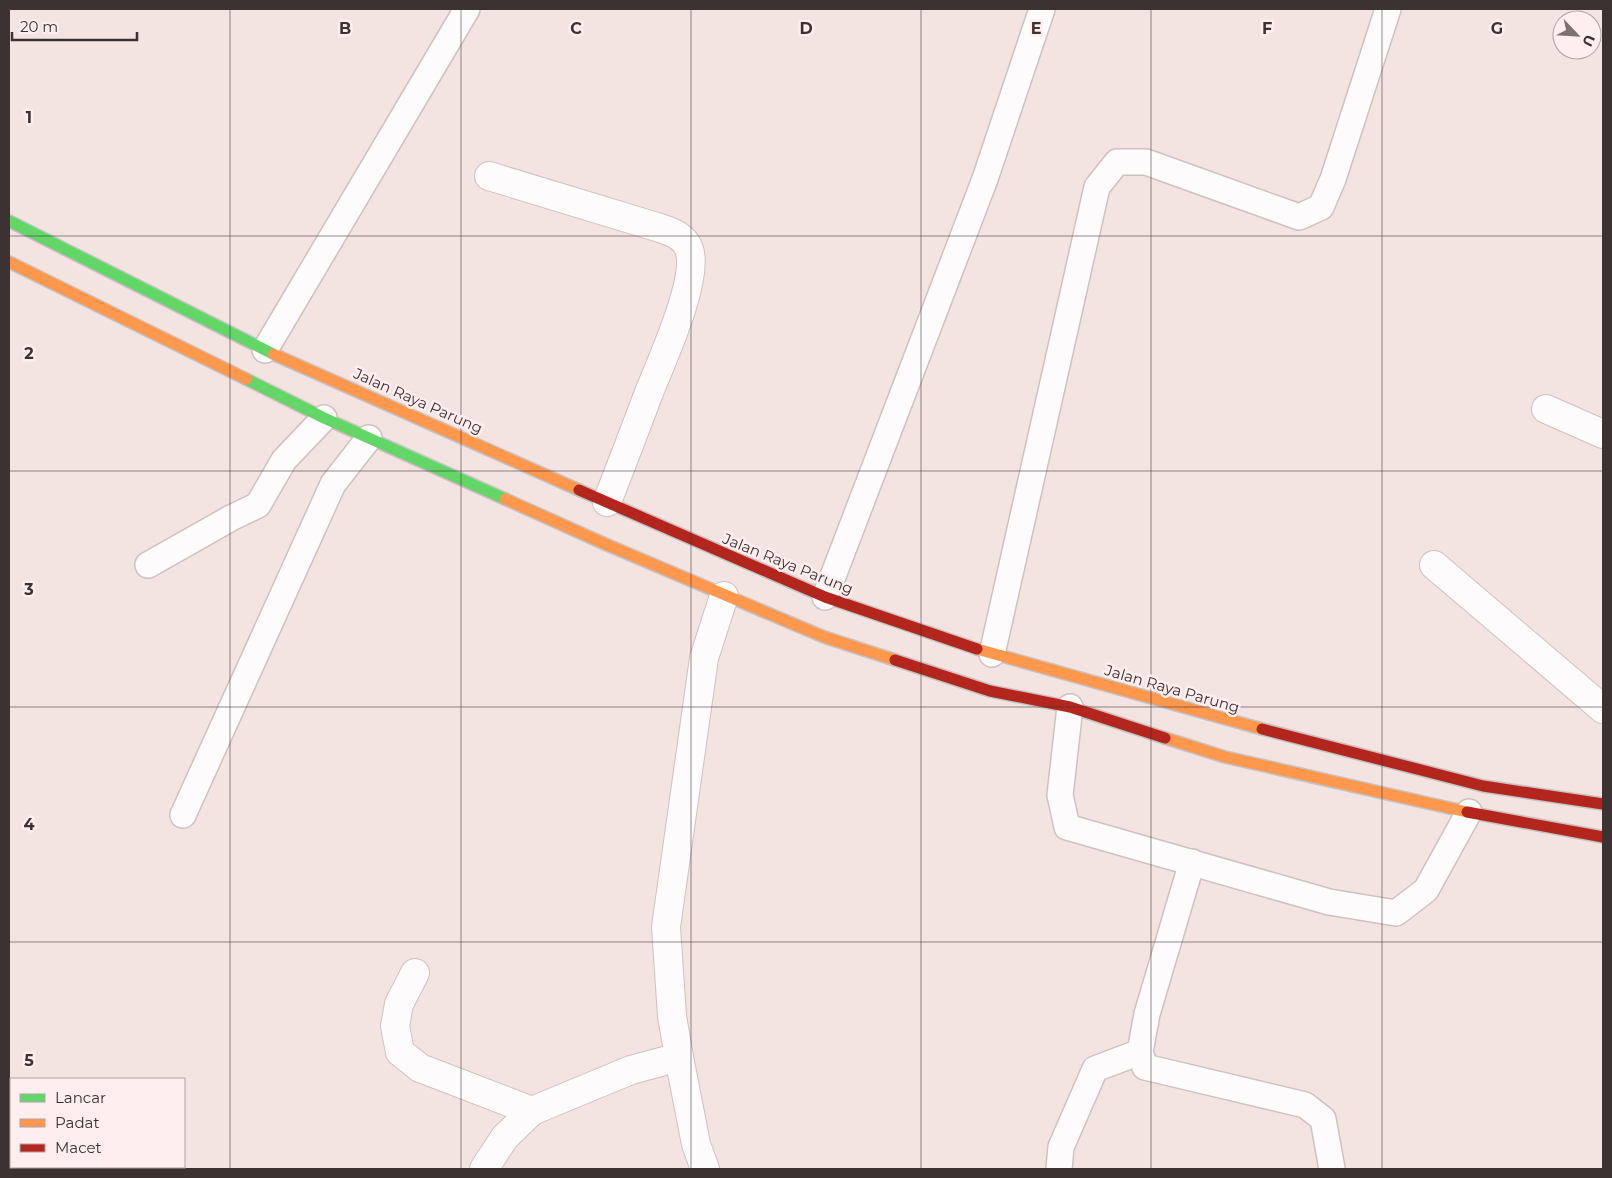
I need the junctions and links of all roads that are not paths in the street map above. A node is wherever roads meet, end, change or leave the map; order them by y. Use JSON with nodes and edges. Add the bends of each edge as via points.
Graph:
{"nodes":[{"id":1,"x":467,"y":9,"type":"edge"},
{"id":2,"x":1042,"y":9,"type":"edge"},
{"id":3,"x":1388,"y":9,"type":"edge"},
{"id":4,"x":488,"y":176,"type":"dead end"},
{"id":5,"x":9,"y":221,"type":"edge"},
{"id":6,"x":9,"y":262,"type":"edge"},
{"id":7,"x":265,"y":350,"type":"junction"},
{"id":8,"x":1546,"y":408,"type":"dead end"},
{"id":9,"x":324,"y":418,"type":"junction"},
{"id":10,"x":1603,"y":434,"type":"edge"},
{"id":11,"x":368,"y":438,"type":"junction"},
{"id":12,"x":608,"y":502,"type":"junction"},
{"id":13,"x":148,"y":565,"type":"dead end"},
{"id":14,"x":1434,"y":565,"type":"dead end"},
{"id":15,"x":724,"y":596,"type":"junction"},
{"id":16,"x":825,"y":597,"type":"junction"},
{"id":17,"x":992,"y":654,"type":"junction"},
{"id":18,"x":1070,"y":707,"type":"junction"},
{"id":19,"x":1603,"y":709,"type":"edge"},
{"id":20,"x":1603,"y":804,"type":"edge"},
{"id":21,"x":1469,"y":812,"type":"junction"},
{"id":22,"x":183,"y":815,"type":"dead end"},
{"id":23,"x":1603,"y":837,"type":"edge"},
{"id":24,"x":1192,"y":862,"type":"junction"},
{"id":25,"x":415,"y":973,"type":"dead end"},
{"id":26,"x":1140,"y":1052,"type":"junction"},
{"id":27,"x":679,"y":1057,"type":"junction"},
{"id":28,"x":532,"y":1111,"type":"junction"},
{"id":29,"x":484,"y":1169,"type":"edge"},
{"id":30,"x":705,"y":1169,"type":"edge"},
{"id":31,"x":1059,"y":1169,"type":"edge"},
{"id":32,"x":1332,"y":1169,"type":"edge"}],
"edges":[{"from":1,"to":7,"type":"lane"},
{"from":2,"to":16,"type":"lane","via":[[985,179]]},
{"from":3,"to":17,"type":"lane","via":[[1333,179],[1320,207],[1299,217],[1146,162],[1117,162],[1097,187]]},
{"from":4,"to":12,"type":"street","via":[[660,228],[678,235],[689,248],[692,259],[690,272],[678,318]]},
{"from":5,"to":7,"type":"highway","name":"Jalan Raya Parung","via":[[167,306]]},
{"from":6,"to":9,"type":"highway","via":[[164,334]]},
{"from":7,"to":12,"type":"highway","name":"Jalan Raya Parung"},
{"from":8,"to":10,"type":"street"},
{"from":9,"to":11,"type":"highway"},
{"from":9,"to":13,"type":"lane","via":[[284,460],[258,505]]},
{"from":11,"to":15,"type":"highway"},
{"from":11,"to":22,"type":"lane","via":[[333,484]]},
{"from":12,"to":16,"type":"highway","name":"Jalan Raya Parung"},
{"from":14,"to":19,"type":"street"},
{"from":15,"to":18,"type":"highway","via":[[824,637],[990,691]]},
{"from":15,"to":27,"type":"street","via":[[704,658],[666,927],[672,1016]]},
{"from":16,"to":17,"type":"highway","name":"Jalan Raya Parung"},
{"from":17,"to":20,"type":"highway","name":"Jalan Raya Parung","via":[[1238,724],[1483,786]]},
{"from":18,"to":21,"type":"highway","via":[[1224,757]]},
{"from":18,"to":24,"type":"lane","via":[[1060,795],[1067,826]]},
{"from":21,"to":23,"type":"highway"},
{"from":21,"to":24,"type":"lane","via":[[1426,890],[1396,913],[1329,902]]},
{"from":24,"to":26,"type":"lane","via":[[1147,1014]]},
{"from":25,"to":28,"type":"street","via":[[399,1004],[395,1026],[400,1052],[420,1068]]},
{"from":26,"to":31,"type":"lane","via":[[1095,1069],[1061,1147]]},
{"from":26,"to":32,"type":"lane","via":[[1145,1066],[1305,1104],[1323,1119]]},
{"from":27,"to":28,"type":"street","via":[[631,1070]]},
{"from":27,"to":30,"type":"street","via":[[696,1144]]},
{"from":28,"to":29,"type":"street","via":[[505,1137]]}]}
